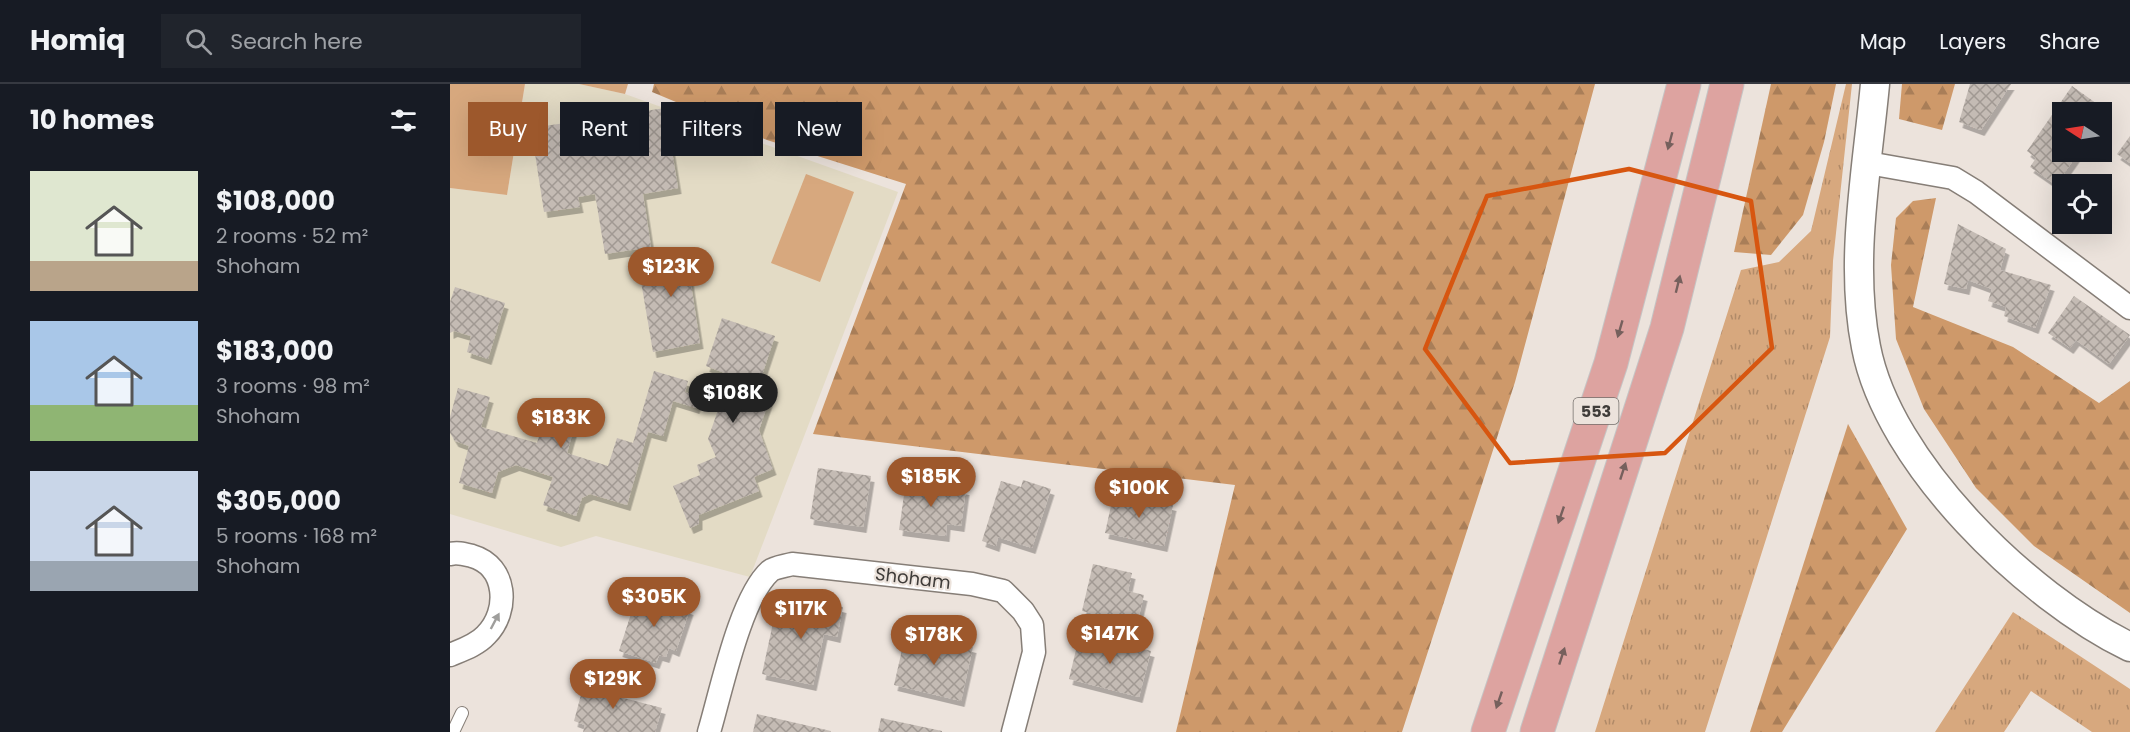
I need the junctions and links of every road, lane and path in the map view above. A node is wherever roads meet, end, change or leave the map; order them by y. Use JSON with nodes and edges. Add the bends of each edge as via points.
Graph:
{"nodes":[{"id":1,"x":1684,"y":84,"type":"edge"},
{"id":2,"x":1727,"y":84,"type":"edge"},
{"id":3,"x":1875,"y":84,"type":"edge"},
{"id":4,"x":1868,"y":163,"type":"junction"},
{"id":5,"x":2130,"y":308,"type":"edge"},
{"id":6,"x":450,"y":554,"type":"edge"},
{"id":7,"x":2130,"y":647,"type":"edge"},
{"id":8,"x":450,"y":655,"type":"edge"},
{"id":9,"x":462,"y":713,"type":"dead end"},
{"id":10,"x":453,"y":732,"type":"edge"},
{"id":11,"x":710,"y":732,"type":"edge"},
{"id":12,"x":1013,"y":732,"type":"edge"},
{"id":13,"x":1488,"y":732,"type":"edge"},
{"id":14,"x":1537,"y":732,"type":"edge"}],
"edges":[{"from":1,"to":13,"type":"main road","number":"553","one_way":true,"via":[[1611,363]]},
{"from":14,"to":2,"type":"main road","number":"553","one_way":true,"via":[[1667,328]]},
{"from":3,"to":4,"type":"street"},
{"from":4,"to":5,"type":"street","via":[[1953,178]]},
{"from":4,"to":7,"type":"street","via":[[1861,237],[1862,316],[1876,383],[1899,433],[1936,487],[1985,539],[2066,607]]},
{"from":8,"to":6,"type":"street","one_way":true,"via":[[487,635],[498,617],[504,595],[491,565],[458,552]]},
{"from":9,"to":10,"type":"lane"},
{"from":11,"to":12,"type":"street","name":"Shoham","via":[[742,620],[755,592],[771,570],[792,564],[972,584],[1003,591],[1032,625],[1034,652]]}]}
